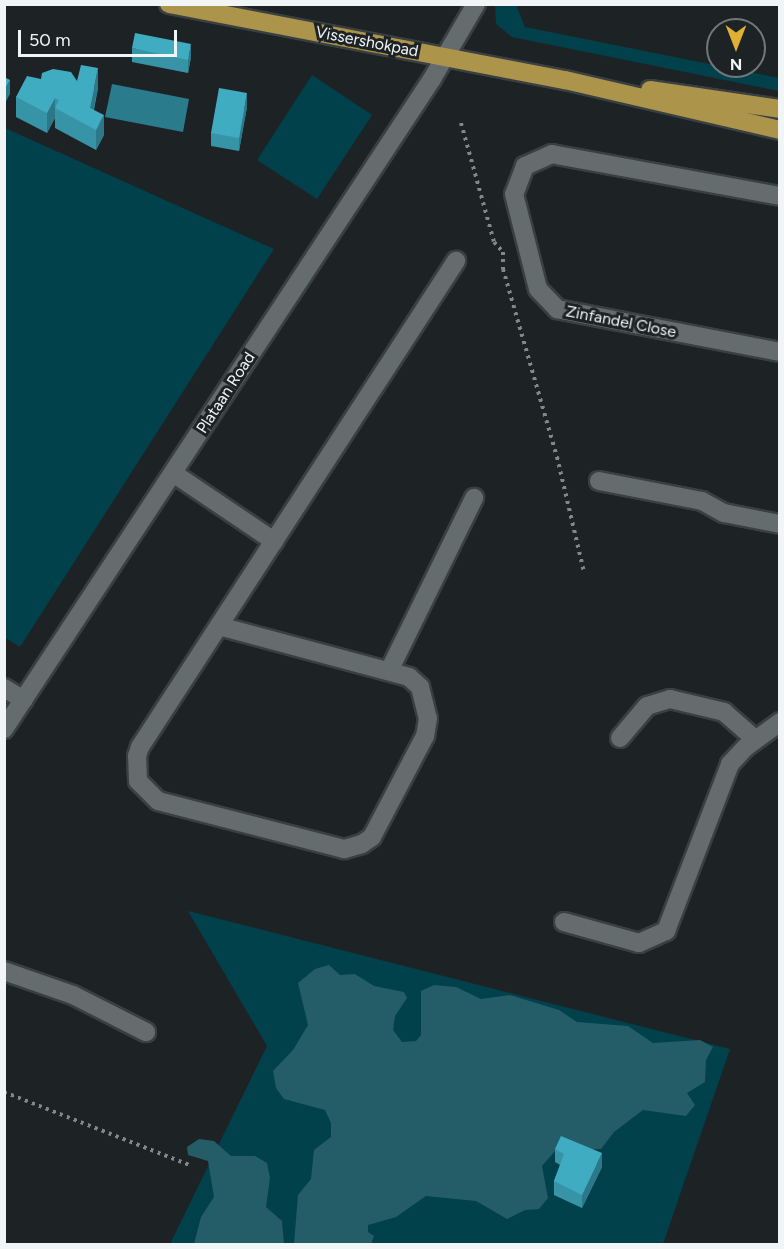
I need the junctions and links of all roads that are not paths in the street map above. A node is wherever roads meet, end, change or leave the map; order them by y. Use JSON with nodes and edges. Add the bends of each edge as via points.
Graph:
{"nodes":[{"id":1,"x":169,"y":4,"type":"edge"},
{"id":2,"x":476,"y":4,"type":"edge"},
{"id":3,"x":446,"y":57,"type":"junction"},
{"id":4,"x":565,"y":80,"type":"junction"},
{"id":5,"x":780,"y":109,"type":"edge"},
{"id":6,"x":780,"y":130,"type":"edge"},
{"id":7,"x":780,"y":196,"type":"edge"},
{"id":8,"x":456,"y":261,"type":"dead end"},
{"id":9,"x":780,"y":352,"type":"edge"},
{"id":10,"x":173,"y":473,"type":"junction"},
{"id":11,"x":599,"y":481,"type":"dead end"},
{"id":12,"x":474,"y":498,"type":"dead end"},
{"id":13,"x":780,"y":524,"type":"edge"},
{"id":14,"x":274,"y":541,"type":"junction"},
{"id":15,"x":219,"y":626,"type":"junction"},
{"id":16,"x":389,"y":671,"type":"junction"},
{"id":17,"x":4,"y":687,"type":"edge"},
{"id":18,"x":24,"y":700,"type":"junction"},
{"id":19,"x":780,"y":722,"type":"edge"},
{"id":20,"x":4,"y":729,"type":"edge"},
{"id":21,"x":620,"y":738,"type":"dead end"},
{"id":22,"x":755,"y":739,"type":"junction"},
{"id":23,"x":564,"y":922,"type":"dead end"},
{"id":24,"x":4,"y":971,"type":"edge"},
{"id":25,"x":146,"y":1032,"type":"dead end"}],
"edges":[{"from":1,"to":3,"type":"main road","name":"Vissershokpad"},
{"from":2,"to":3,"type":"street","name":"Plataan Road"},
{"from":3,"to":4,"type":"main road","name":"Vissershokpad"},
{"from":3,"to":10,"type":"street","name":"Plataan Road"},
{"from":4,"to":5,"type":"main road","name":"Vissershokpad"},
{"from":4,"to":6,"type":"main road","name":"Vissershokpad"},
{"from":7,"to":9,"type":"street","name":"Zinfandel Close","via":[[552,154],[525,166],[514,194],[538,289],[557,309]]},
{"from":8,"to":14,"type":"street"},
{"from":10,"to":14,"type":"street"},
{"from":10,"to":18,"type":"street","name":"Plataan Road"},
{"from":11,"to":13,"type":"street","via":[[702,501],[724,513]]},
{"from":12,"to":16,"type":"street"},
{"from":14,"to":15,"type":"street"},
{"from":15,"to":16,"type":"street"},
{"from":15,"to":16,"type":"street","via":[[140,747],[135,772],[138,781],[158,801],[344,849],[363,844],[372,837],[425,736],[428,718],[420,687],[409,676]]},
{"from":17,"to":18,"type":"street"},
{"from":18,"to":20,"type":"street","name":"Plataan Road"},
{"from":19,"to":22,"type":"street"},
{"from":21,"to":22,"type":"street","via":[[647,706],[670,699],[724,712]]},
{"from":22,"to":23,"type":"street","via":[[737,755],[725,775],[666,931],[639,942]]},
{"from":24,"to":25,"type":"street","via":[[73,994]]}]}
